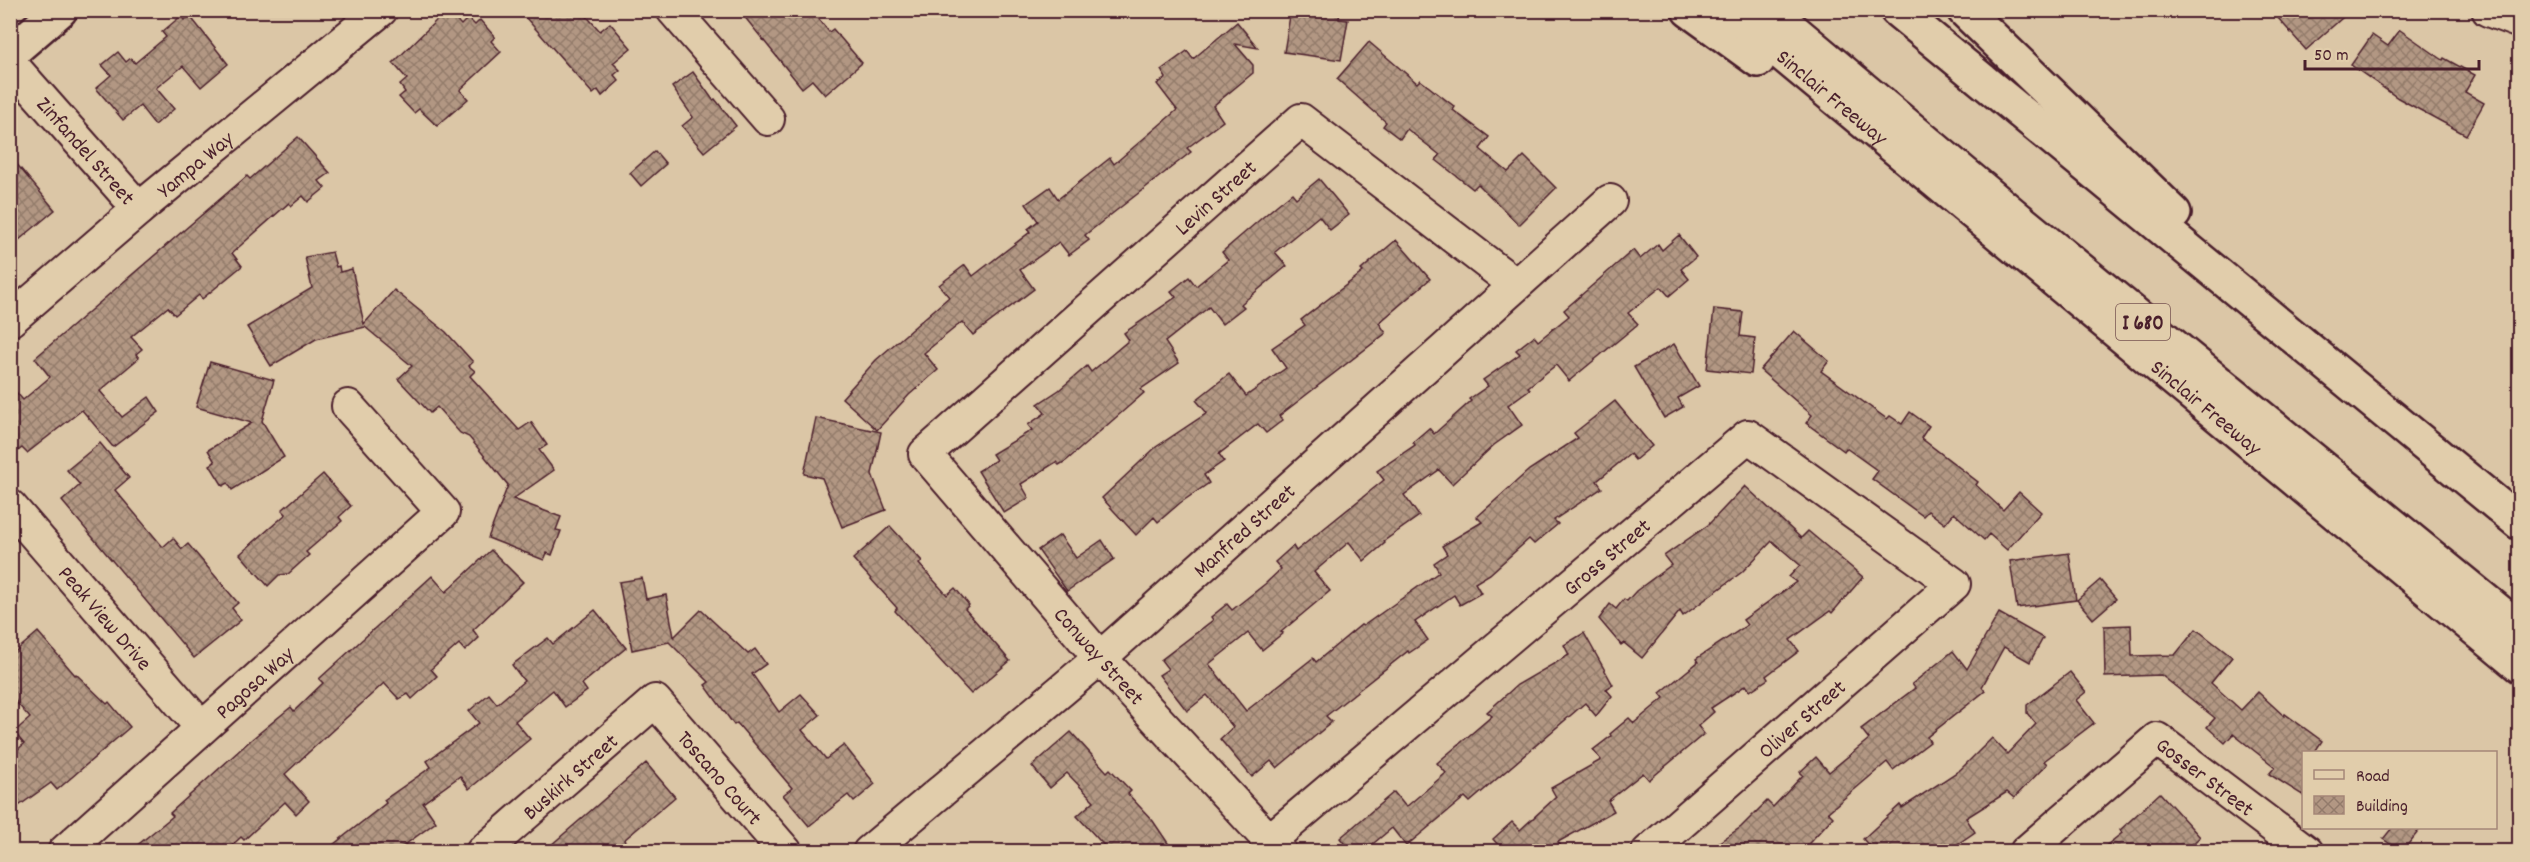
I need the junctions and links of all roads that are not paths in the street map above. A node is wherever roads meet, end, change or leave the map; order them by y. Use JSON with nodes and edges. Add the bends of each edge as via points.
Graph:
{"nodes":[{"id":1,"x":60,"y":10,"type":"edge"},
{"id":2,"x":381,"y":10,"type":"edge"},
{"id":3,"x":673,"y":10,"type":"edge"},
{"id":4,"x":1689,"y":10,"type":"edge"},
{"id":5,"x":1729,"y":10,"type":"edge"},
{"id":6,"x":1769,"y":10,"type":"edge"},
{"id":7,"x":1897,"y":10,"type":"edge"},
{"id":8,"x":1964,"y":10,"type":"edge"},
{"id":9,"x":2488,"y":10,"type":"edge"},
{"id":10,"x":2520,"y":22,"type":"edge"},
{"id":11,"x":10,"y":52,"type":"edge"},
{"id":12,"x":10,"y":63,"type":"edge"},
{"id":13,"x":768,"y":119,"type":"dead end"},
{"id":14,"x":1610,"y":201,"type":"dead end"},
{"id":15,"x":139,"y":209,"type":"junction"},
{"id":16,"x":2019,"y":250,"type":"junction"},
{"id":17,"x":2223,"y":276,"type":"junction"},
{"id":18,"x":1516,"y":285,"type":"junction"},
{"id":19,"x":10,"y":320,"type":"edge"},
{"id":20,"x":348,"y":406,"type":"dead end"},
{"id":21,"x":925,"y":454,"type":"joint"},
{"id":22,"x":10,"y":506,"type":"edge"},
{"id":23,"x":2520,"y":524,"type":"edge"},
{"id":24,"x":1954,"y":584,"type":"joint"},
{"id":25,"x":2520,"y":629,"type":"edge"},
{"id":26,"x":1100,"y":658,"type":"junction"},
{"id":27,"x":2520,"y":666,"type":"edge"},
{"id":28,"x":656,"y":701,"type":"joint"},
{"id":29,"x":202,"y":728,"type":"junction"},
{"id":30,"x":1275,"y":846,"type":"edge"},
{"id":31,"x":64,"y":852,"type":"edge"},
{"id":32,"x":482,"y":852,"type":"edge"},
{"id":33,"x":786,"y":852,"type":"edge"},
{"id":34,"x":869,"y":852,"type":"edge"},
{"id":35,"x":1648,"y":852,"type":"edge"},
{"id":36,"x":2026,"y":852,"type":"edge"},
{"id":37,"x":2307,"y":852,"type":"edge"}],
"edges":[{"from":1,"to":11,"type":"main road"},
{"from":2,"to":15,"type":"street","name":"Yampa Way"},
{"from":3,"to":13,"type":"street"},
{"from":4,"to":16,"type":"main road"},
{"from":5,"to":16,"type":"main road","name":"Sinclair Freeway","number":"I 680"},
{"from":6,"to":25,"type":"main road","number":"I 680"},
{"from":7,"to":17,"type":"main road"},
{"from":8,"to":17,"type":"main road","via":[[2169,206]]},
{"from":9,"to":10,"type":"street"},
{"from":12,"to":15,"type":"street","name":"Zinfandel Street"},
{"from":14,"to":18,"type":"street","name":"Manfred Street"},
{"from":15,"to":19,"type":"street","name":"Yampa Way"},
{"from":16,"to":27,"type":"main road","name":"Sinclair Freeway","number":"I 680"},
{"from":17,"to":23,"type":"main road"},
{"from":18,"to":21,"type":"street","name":"Levin Street","via":[[1301,120]]},
{"from":18,"to":26,"type":"street","name":"Manfred Street"},
{"from":20,"to":29,"type":"street","name":"Pagosa Way","via":[[443,512]]},
{"from":21,"to":26,"type":"street","name":"Conway Street"},
{"from":22,"to":29,"type":"street","name":"Peak View Drive"},
{"from":24,"to":30,"type":"street","name":"Gross Street","via":[[1748,436]]},
{"from":24,"to":35,"type":"street","name":"Oliver Street"},
{"from":26,"to":30,"type":"street","name":"Conway Street"},
{"from":26,"to":34,"type":"street","name":"Manfred Street"},
{"from":28,"to":32,"type":"street","name":"Buskirk Street"},
{"from":28,"to":33,"type":"street","name":"Toscano Court"},
{"from":29,"to":31,"type":"street","name":"Pagosa Way"},
{"from":36,"to":37,"type":"street","name":"Gosser Street","via":[[2157,739]]}]}
